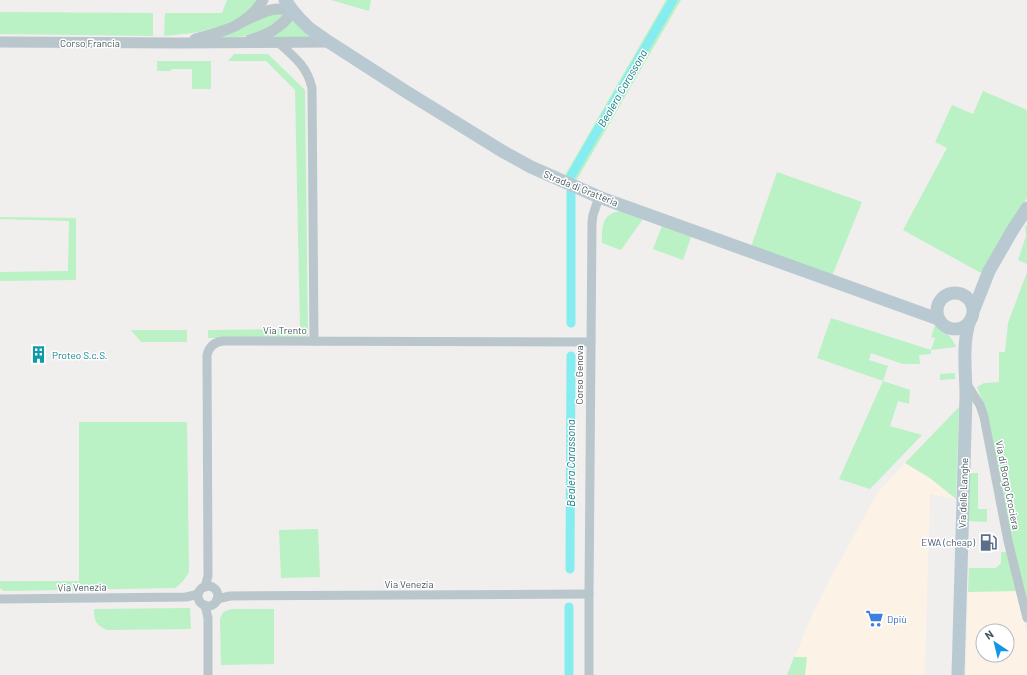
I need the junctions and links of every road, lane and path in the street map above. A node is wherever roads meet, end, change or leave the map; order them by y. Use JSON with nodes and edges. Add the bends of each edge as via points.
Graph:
{"nodes":[{"id":1,"x":263,"y":0,"type":"edge"},
{"id":2,"x":285,"y":0,"type":"edge"},
{"id":3,"x":292,"y":11,"type":"junction"},
{"id":4,"x":244,"y":21,"type":"junction"},
{"id":5,"x":0,"y":42,"type":"edge"},
{"id":6,"x":328,"y":42,"type":"junction"},
{"id":7,"x":179,"y":43,"type":"junction"},
{"id":8,"x":240,"y":43,"type":"junction"},
{"id":9,"x":279,"y":43,"type":"junction"},
{"id":10,"x":599,"y":197,"type":"junction"},
{"id":11,"x":1027,"y":208,"type":"edge"},
{"id":12,"x":989,"y":271,"type":"junction"},
{"id":13,"x":961,"y":293,"type":"junction"},
{"id":14,"x":937,"y":305,"type":"junction"},
{"id":15,"x":974,"y":309,"type":"junction"},
{"id":16,"x":912,"y":310,"type":"junction"},
{"id":17,"x":938,"y":320,"type":"junction"},
{"id":18,"x":970,"y":323,"type":"junction"},
{"id":19,"x":952,"y":329,"type":"junction"},
{"id":20,"x":314,"y":341,"type":"junction"},
{"id":21,"x":591,"y":342,"type":"junction"},
{"id":22,"x":965,"y":359,"type":"junction"},
{"id":23,"x":966,"y":382,"type":"junction"},
{"id":24,"x":589,"y":594,"type":"junction"},
{"id":25,"x":208,"y":596,"type":"junction"},
{"id":26,"x":1,"y":599,"type":"edge"},
{"id":27,"x":1027,"y":618,"type":"edge"},
{"id":28,"x":208,"y":675,"type":"edge"},
{"id":29,"x":589,"y":675,"type":"edge"},
{"id":30,"x":958,"y":675,"type":"edge"}],
"edges":[{"from":1,"to":4,"type":"street","name":"Corso Francia"},
{"from":2,"to":3,"type":"main road","name":"Strada di Gratteria"},
{"from":3,"to":4,"type":"street","name":"Corso Francia","via":[[270,10]]},
{"from":3,"to":6,"type":"main road","name":"Strada di Gratteria"},
{"from":3,"to":8,"type":"street","name":"Corso Francia","via":[[286,20],[268,34]]},
{"from":4,"to":7,"type":"street","name":"Corso Francia","via":[[216,34]]},
{"from":5,"to":7,"type":"street","name":"Corso Francia"},
{"from":6,"to":9,"type":"street","name":"Corso Francia"},
{"from":6,"to":10,"type":"main road","name":"Strada di Gratteria","via":[[502,151]]},
{"from":7,"to":8,"type":"street","name":"Corso Francia"},
{"from":8,"to":9,"type":"street","name":"Corso Francia"},
{"from":9,"to":20,"type":"street","via":[[302,65],[311,80],[312,88]]},
{"from":10,"to":16,"type":"main road","name":"Strada di Gratteria"},
{"from":10,"to":21,"type":"street","name":"Corso Genova","via":[[592,218]]},
{"from":11,"to":12,"type":"main road"},
{"from":12,"to":13,"type":"main road","via":[[974,287]]},
{"from":12,"to":15,"type":"main road","name":"Via delle Langhe"},
{"from":13,"to":14,"type":"main road","via":[[947,294]]},
{"from":13,"to":15,"type":"main road","via":[[972,302]]},
{"from":14,"to":16,"type":"main road","name":"Strada di Gratteria"},
{"from":14,"to":17,"type":"main road"},
{"from":15,"to":18,"type":"main road","name":"Via delle Langhe"},
{"from":16,"to":17,"type":"main road","name":"Strada di Gratteria"},
{"from":17,"to":19,"type":"main road","name":"Via delle Langhe"},
{"from":18,"to":19,"type":"main road","via":[[964,328]]},
{"from":18,"to":22,"type":"main road","name":"Via delle Langhe","via":[[966,333]]},
{"from":19,"to":22,"type":"main road","name":"Via delle Langhe","via":[[963,347]]},
{"from":20,"to":21,"type":"street","name":"Via Trento"},
{"from":20,"to":25,"type":"street","name":"Via Trento","via":[[221,341],[210,348]]},
{"from":21,"to":24,"type":"street","name":"Corso Genova"},
{"from":22,"to":23,"type":"main road","name":"Via delle Langhe"},
{"from":23,"to":27,"type":"street","name":"Via di Borgo Crociera","via":[[984,415],[1006,534]]},
{"from":23,"to":30,"type":"main road","name":"Via delle Langhe"},
{"from":24,"to":25,"type":"street","name":"Via Venezia"},
{"from":24,"to":29,"type":"street","name":"Corso Genova"},
{"from":25,"to":26,"type":"street","name":"Via Venezia"},
{"from":25,"to":28,"type":"street","name":"Via Trento"}]}
